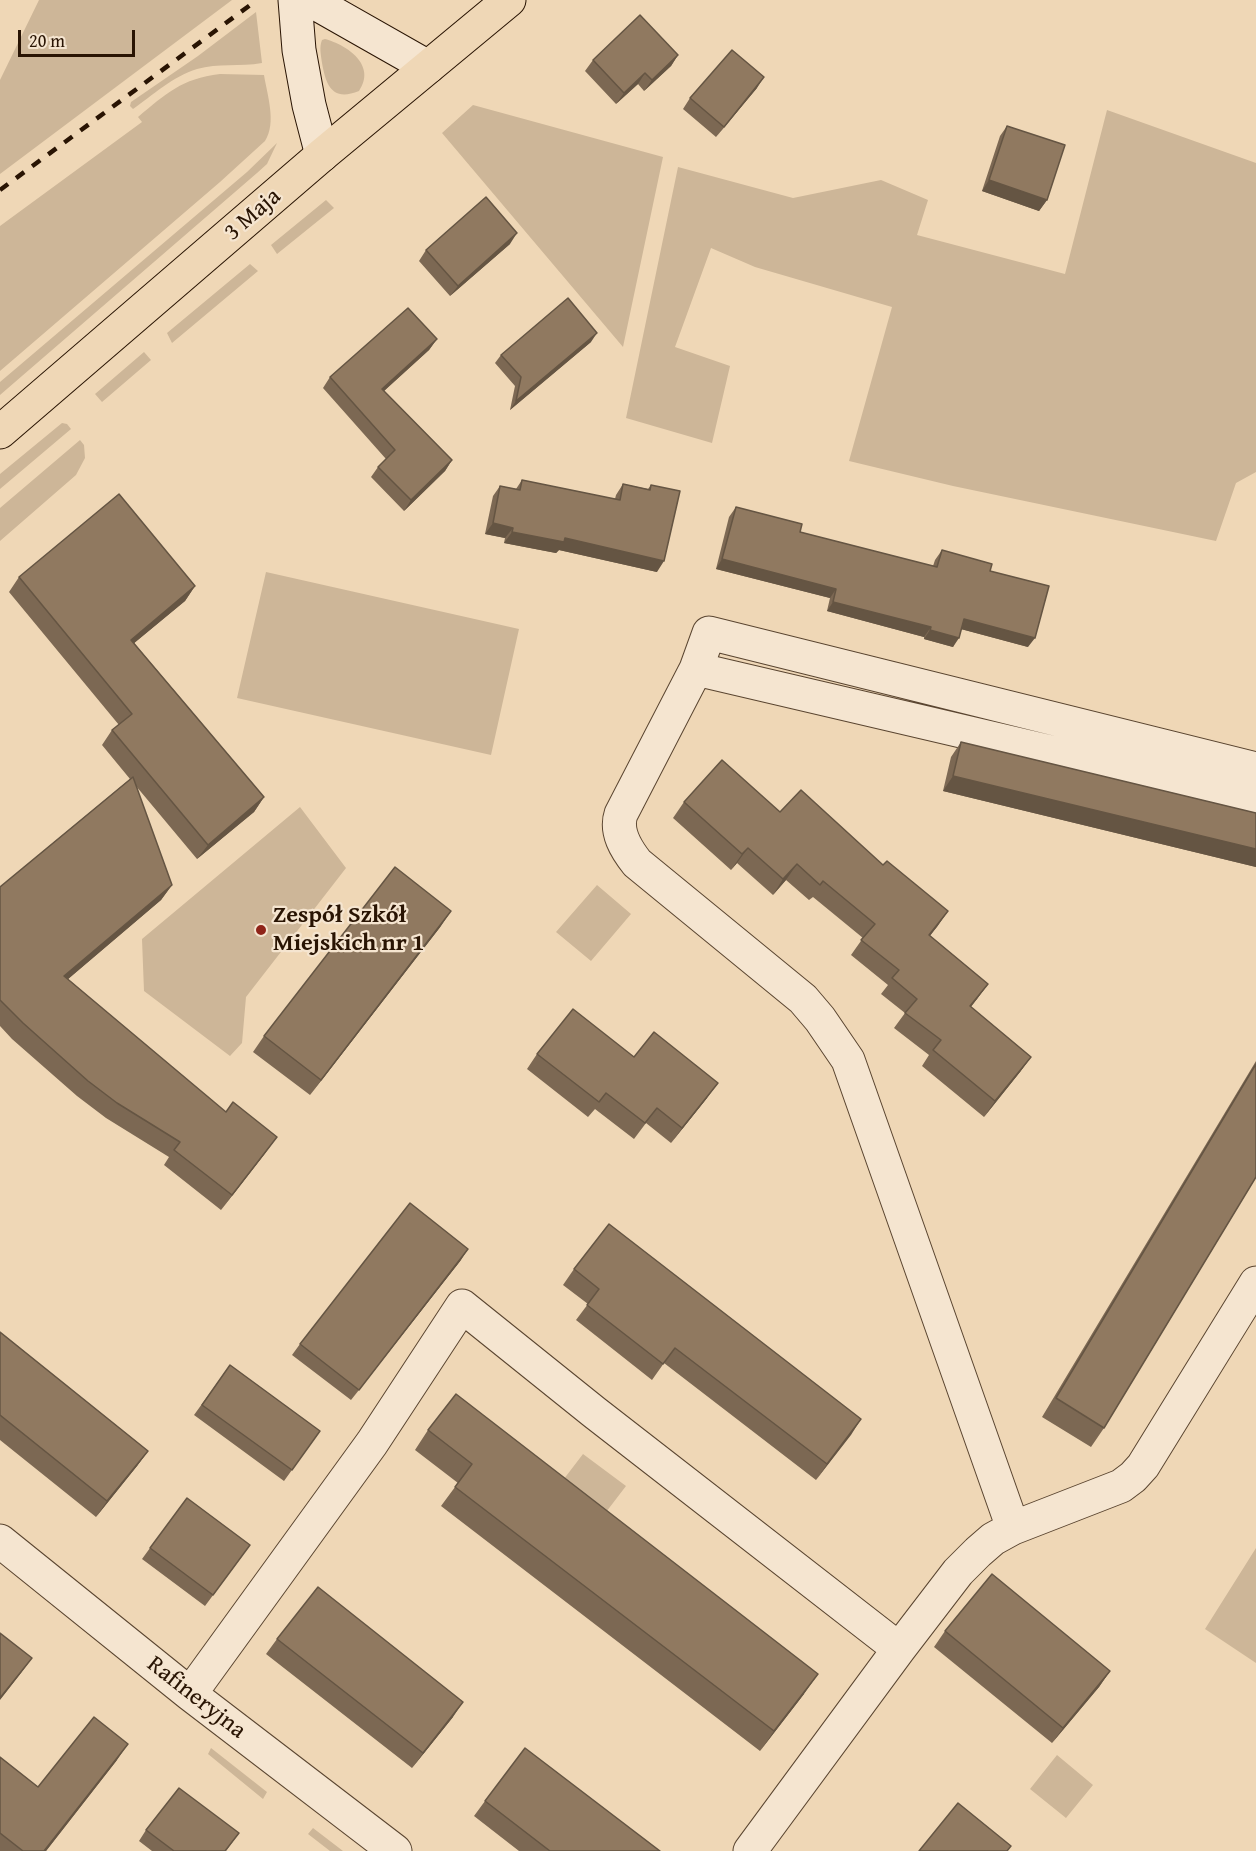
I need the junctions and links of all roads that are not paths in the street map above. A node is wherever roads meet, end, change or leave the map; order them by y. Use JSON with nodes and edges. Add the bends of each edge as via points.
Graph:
{"nodes":[{"id":1,"x":295,"y":0,"type":"edge"},
{"id":2,"x":310,"y":0,"type":"edge"},
{"id":3,"x":509,"y":0,"type":"edge"},
{"id":4,"x":428,"y":67,"type":"junction"},
{"id":5,"x":322,"y":155,"type":"junction"},
{"id":6,"x":0,"y":432,"type":"edge"},
{"id":7,"x":696,"y":669,"type":"junction"},
{"id":8,"x":1256,"y":769,"type":"edge"},
{"id":9,"x":1256,"y":800,"type":"edge"},
{"id":10,"x":1256,"y":1283,"type":"edge"},
{"id":11,"x":1012,"y":1528,"type":"junction"},
{"id":12,"x":0,"y":1540,"type":"edge"},
{"id":13,"x":899,"y":1649,"type":"junction"},
{"id":14,"x":190,"y":1694,"type":"junction"},
{"id":15,"x":395,"y":1851,"type":"edge"},
{"id":16,"x":750,"y":1851,"type":"edge"}],
"edges":[{"from":1,"to":5,"type":"street","via":[[299,50]]},
{"from":2,"to":4,"type":"street"},
{"from":3,"to":4,"type":"main road","name":"3 Maja"},
{"from":4,"to":5,"type":"main road","name":"3 Maja"},
{"from":5,"to":6,"type":"main road","name":"3 Maja"},
{"from":7,"to":8,"type":"street","via":[[709,633]]},
{"from":7,"to":9,"type":"street"},
{"from":7,"to":11,"type":"street","via":[[621,814],[619,832],[637,863],[803,999],[848,1060]]},
{"from":10,"to":11,"type":"street","via":[[1133,1477],[1121,1486]]},
{"from":11,"to":13,"type":"street","via":[[985,1546],[958,1572]]},
{"from":12,"to":14,"type":"street","name":"Rafineryjna"},
{"from":13,"to":14,"type":"street","via":[[462,1306],[372,1443]]},
{"from":13,"to":16,"type":"street"},
{"from":14,"to":15,"type":"street","name":"Rafineryjna"}]}
